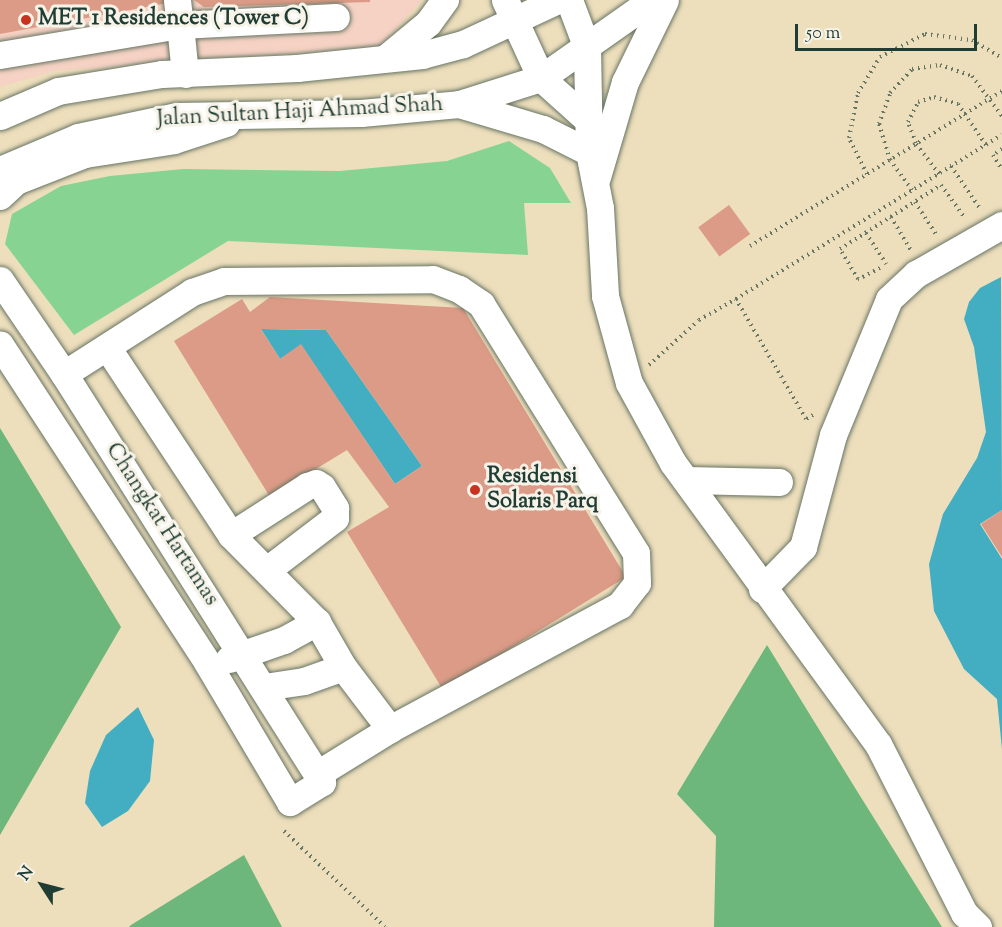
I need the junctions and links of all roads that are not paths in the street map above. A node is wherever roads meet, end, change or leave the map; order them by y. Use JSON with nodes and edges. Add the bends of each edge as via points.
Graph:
{"nodes":[{"id":1,"x":445,"y":0,"type":"edge"},
{"id":2,"x":558,"y":0,"type":"edge"},
{"id":3,"x":569,"y":0,"type":"edge"},
{"id":4,"x":652,"y":0,"type":"edge"},
{"id":5,"x":665,"y":0,"type":"edge"},
{"id":6,"x":511,"y":9,"type":"edge"},
{"id":7,"x":179,"y":12,"type":"edge"},
{"id":8,"x":336,"y":17,"type":"dead end"},
{"id":9,"x":587,"y":48,"type":"junction"},
{"id":10,"x":0,"y":56,"type":"edge"},
{"id":11,"x":387,"y":57,"type":"junction"},
{"id":12,"x":185,"y":74,"type":"junction"},
{"id":13,"x":541,"y":78,"type":"junction"},
{"id":14,"x":459,"y":104,"type":"junction"},
{"id":15,"x":252,"y":115,"type":"junction"},
{"id":16,"x":0,"y":116,"type":"edge"},
{"id":17,"x":589,"y":121,"type":"junction"},
{"id":18,"x":589,"y":152,"type":"junction"},
{"id":19,"x":0,"y":170,"type":"edge"},
{"id":20,"x":597,"y":180,"type":"junction"},
{"id":21,"x":0,"y":196,"type":"edge"},
{"id":22,"x":992,"y":218,"type":"edge"},
{"id":23,"x":0,"y":280,"type":"edge"},
{"id":24,"x":0,"y":344,"type":"edge"},
{"id":25,"x":108,"y":347,"type":"junction"},
{"id":26,"x":64,"y":374,"type":"junction"},
{"id":27,"x":686,"y":480,"type":"junction"},
{"id":28,"x":779,"y":482,"type":"dead end"},
{"id":29,"x":231,"y":535,"type":"junction"},
{"id":30,"x":268,"y":569,"type":"junction"},
{"id":31,"x":762,"y":589,"type":"junction"},
{"id":32,"x":317,"y":622,"type":"junction"},
{"id":33,"x":245,"y":656,"type":"junction"},
{"id":34,"x":207,"y":663,"type":"junction"},
{"id":35,"x":342,"y":667,"type":"junction"},
{"id":36,"x":264,"y":687,"type":"junction"},
{"id":37,"x":390,"y":729,"type":"junction"},
{"id":38,"x":317,"y":774,"type":"junction"},
{"id":39,"x":978,"y":927,"type":"edge"}],
"edges":[{"from":1,"to":11,"type":"street","via":[[428,22]]},
{"from":2,"to":6,"type":"street","name":"Jalan Sultan Haji Ahmad Shah"},
{"from":3,"to":9,"type":"street"},
{"from":4,"to":9,"type":"street","name":"Jalan Sultan Haji Ahmad Shah"},
{"from":5,"to":20,"type":"street","via":[[625,82]]},
{"from":6,"to":11,"type":"street","name":"Jalan Sultan Haji Ahmad Shah","via":[[463,44],[422,55]]},
{"from":6,"to":13,"type":"street"},
{"from":7,"to":8,"type":"street"},
{"from":7,"to":10,"type":"street"},
{"from":7,"to":12,"type":"street"},
{"from":9,"to":13,"type":"street","name":"Jalan Sultan Haji Ahmad Shah"},
{"from":9,"to":17,"type":"street"},
{"from":11,"to":12,"type":"street","name":"Jalan Sultan Haji Ahmad Shah","via":[[297,68]]},
{"from":12,"to":16,"type":"street","name":"Jalan Sultan Haji Ahmad Shah","via":[[58,91]]},
{"from":13,"to":14,"type":"street","name":"Jalan Sultan Haji Ahmad Shah"},
{"from":13,"to":17,"type":"street"},
{"from":14,"to":15,"type":"street","name":"Jalan Sultan Haji Ahmad Shah","via":[[361,113]]},
{"from":14,"to":18,"type":"street","via":[[543,129]]},
{"from":15,"to":19,"type":"street","name":"Jalan Sultan Haji Ahmad Shah","via":[[177,116],[78,137]]},
{"from":15,"to":21,"type":"street","via":[[174,140],[85,154],[16,181]]},
{"from":17,"to":18,"type":"street"},
{"from":18,"to":20,"type":"street"},
{"from":20,"to":27,"type":"street","via":[[605,296],[629,383]]},
{"from":22,"to":31,"type":"street","via":[[889,299],[833,435],[803,547]]},
{"from":23,"to":26,"type":"street","name":"Changkat Hartamas"},
{"from":24,"to":34,"type":"street","name":"Changkat Hartamas"},
{"from":25,"to":26,"type":"street"},
{"from":25,"to":29,"type":"street"},
{"from":25,"to":37,"type":"street","via":[[192,292],[224,281],[434,279],[481,304],[636,553],[637,583],[620,606]]},
{"from":26,"to":33,"type":"street","name":"Changkat Hartamas"},
{"from":27,"to":28,"type":"street"},
{"from":27,"to":31,"type":"street"},
{"from":29,"to":30,"type":"street"},
{"from":29,"to":30,"type":"street","via":[[307,486],[316,483],[322,487],[335,508],[335,518]]},
{"from":30,"to":32,"type":"street"},
{"from":31,"to":39,"type":"street","via":[[878,744],[964,913]]},
{"from":32,"to":33,"type":"street"},
{"from":32,"to":35,"type":"street"},
{"from":33,"to":34,"type":"street"},
{"from":33,"to":36,"type":"street","name":"Changkat Hartamas"},
{"from":34,"to":38,"type":"street","name":"Changkat Hartamas","via":[[290,802],[322,782]]},
{"from":35,"to":36,"type":"street","via":[[304,681]]},
{"from":35,"to":37,"type":"street"},
{"from":36,"to":38,"type":"street","name":"Changkat Hartamas"},
{"from":37,"to":38,"type":"street"}]}
